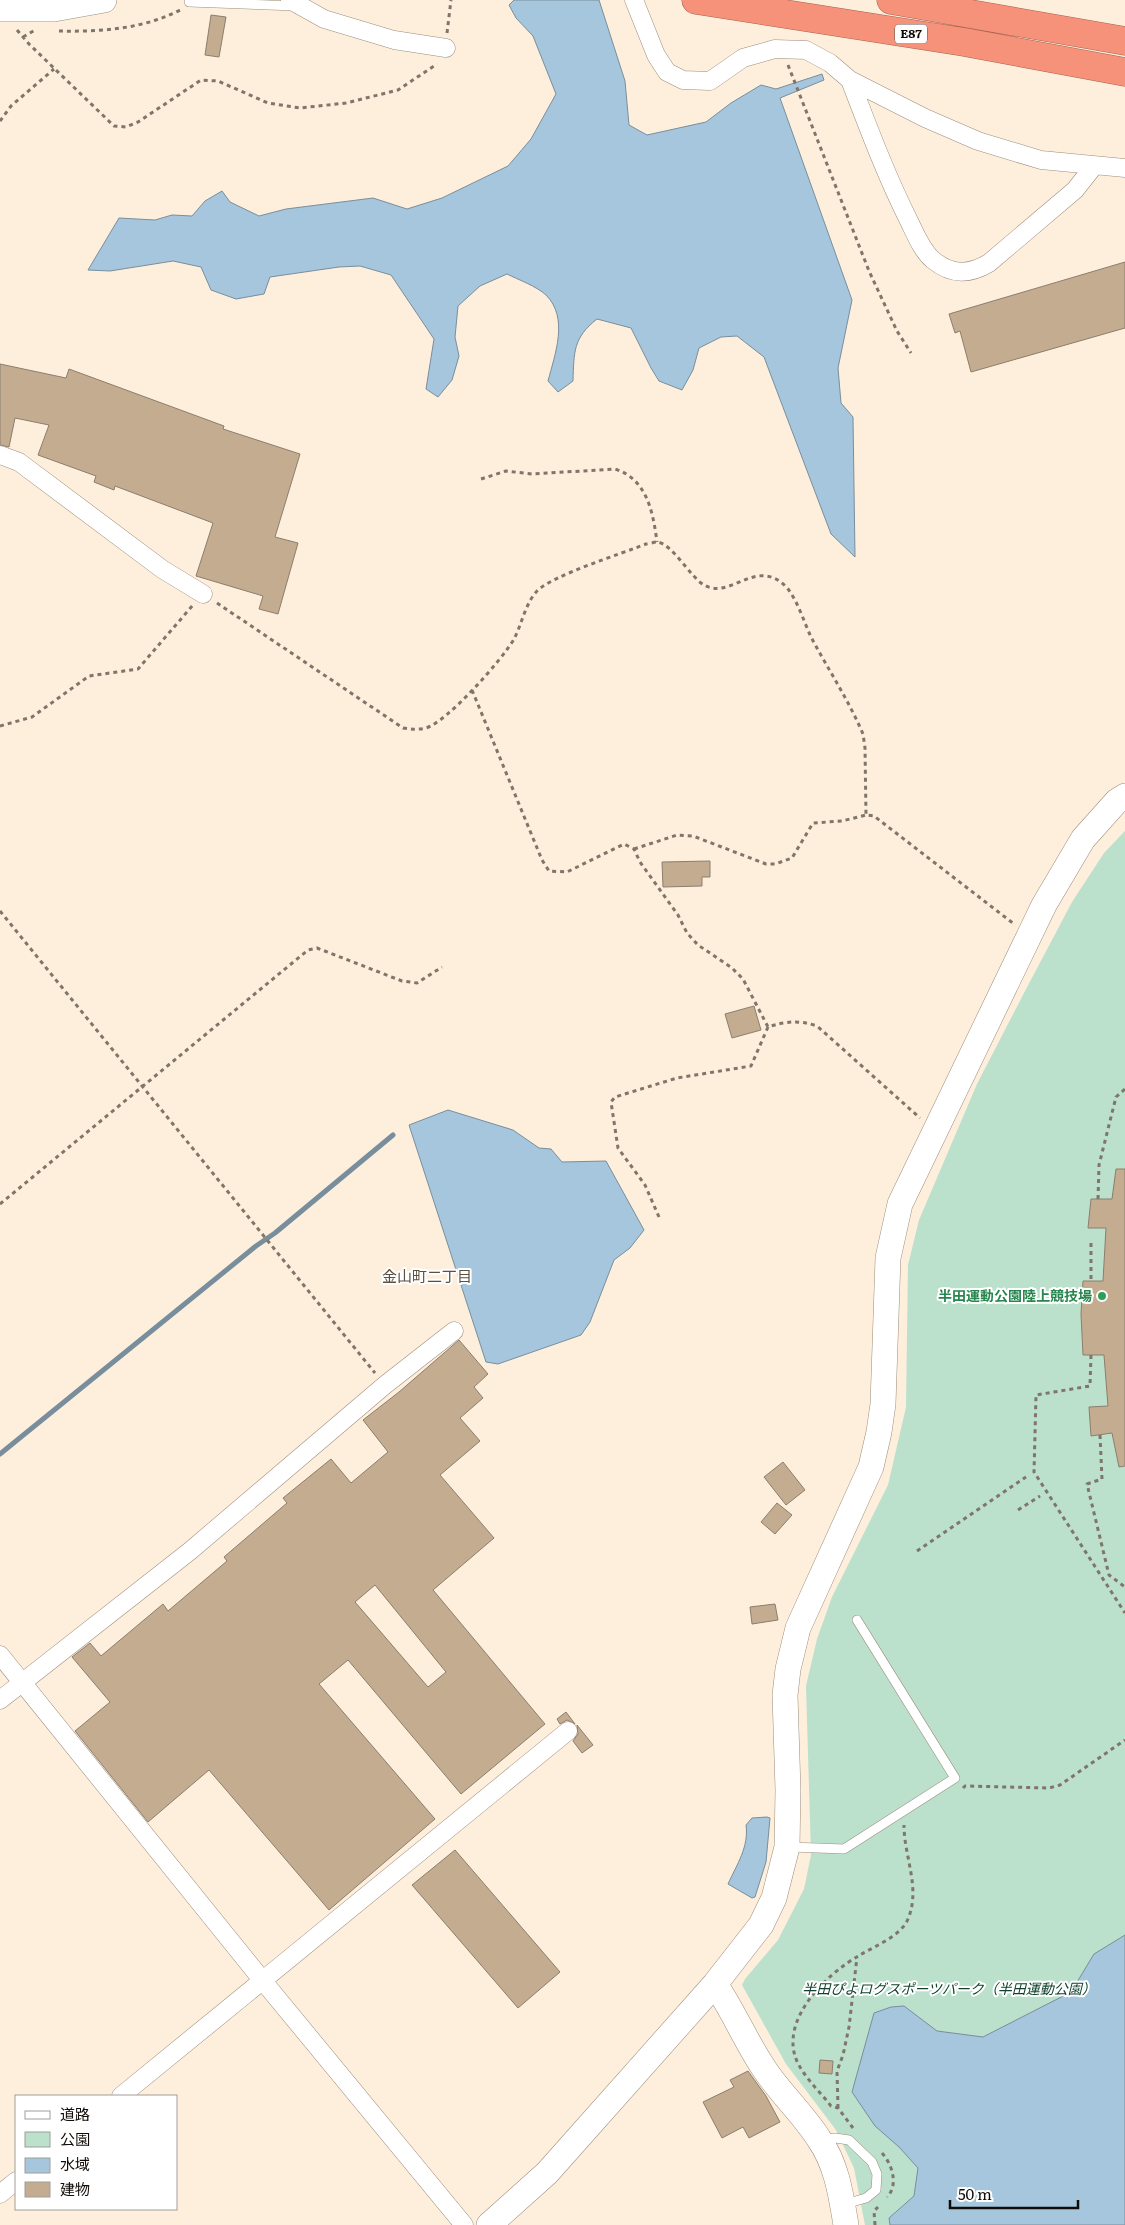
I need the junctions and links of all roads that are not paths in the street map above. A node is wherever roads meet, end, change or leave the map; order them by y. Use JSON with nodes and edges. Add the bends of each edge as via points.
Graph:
{"nodes":[{"id":1,"x":104,"y":0,"type":"edge"},
{"id":2,"x":634,"y":0,"type":"edge"},
{"id":3,"x":696,"y":0,"type":"edge"},
{"id":4,"x":891,"y":0,"type":"edge"},
{"id":5,"x":192,"y":2,"type":"road end"},
{"id":6,"x":296,"y":3,"type":"edge"},
{"id":7,"x":7,"y":10,"type":"edge"},
{"id":8,"x":1125,"y":41,"type":"edge"},
{"id":9,"x":446,"y":48,"type":"road end"},
{"id":10,"x":1125,"y":72,"type":"edge"},
{"id":11,"x":850,"y":80,"type":"junction"},
{"id":12,"x":1094,"y":166,"type":"junction"},
{"id":13,"x":1125,"y":168,"type":"edge"},
{"id":14,"x":0,"y":455,"type":"edge"},
{"id":15,"x":204,"y":594,"type":"road end"},
{"id":16,"x":1125,"y":796,"type":"edge"},
{"id":17,"x":454,"y":1331,"type":"dead end"},
{"id":18,"x":857,"y":1620,"type":"dead end"},
{"id":19,"x":0,"y":1655,"type":"edge"},
{"id":20,"x":22,"y":1681,"type":"junction"},
{"id":21,"x":0,"y":1700,"type":"edge"},
{"id":22,"x":568,"y":1731,"type":"dead end"},
{"id":23,"x":787,"y":1846,"type":"junction"},
{"id":24,"x":263,"y":1981,"type":"junction"},
{"id":25,"x":715,"y":1984,"type":"junction"},
{"id":26,"x":122,"y":2095,"type":"edge"},
{"id":27,"x":820,"y":2140,"type":"junction"},
{"id":28,"x":15,"y":2182,"type":"edge"},
{"id":29,"x":0,"y":2194,"type":"edge"},
{"id":30,"x":844,"y":2215,"type":"edge"},
{"id":31,"x":464,"y":2225,"type":"edge"},
{"id":32,"x":489,"y":2225,"type":"edge"}],
"edges":[{"from":1,"to":7,"type":"street","via":[[54,9]]},
{"from":2,"to":11,"type":"street","via":[[656,55],[667,72],[683,80],[710,80],[743,58],[775,49],[806,50],[830,63]]},
{"from":3,"to":10,"type":"highway","number":"E87","via":[[964,42]]},
{"from":4,"to":8,"type":"highway","number":"E87"},
{"from":5,"to":6,"type":"lane"},
{"from":6,"to":9,"type":"street","via":[[324,19],[386,37]]},
{"from":11,"to":12,"type":"street","via":[[978,141],[1041,160]]},
{"from":11,"to":12,"type":"street","via":[[892,187],[918,238],[932,260],[956,272],[976,271],[989,263],[1075,190]]},
{"from":12,"to":13,"type":"street"},
{"from":14,"to":15,"type":"street","via":[[19,462],[162,568]]},
{"from":16,"to":23,"type":"street","via":[[1083,839],[1029,935],[900,1204],[888,1258],[883,1404],[871,1467],[798,1628],[788,1669],[785,1695]]},
{"from":17,"to":20,"type":"street","via":[[385,1385],[190,1551]]},
{"from":18,"to":23,"type":"lane","via":[[955,1778],[844,1849]]},
{"from":19,"to":20,"type":"street"},
{"from":20,"to":21,"type":"street"},
{"from":20,"to":24,"type":"street"},
{"from":22,"to":24,"type":"street"},
{"from":23,"to":25,"type":"street","via":[[774,1898],[761,1925]]},
{"from":24,"to":26,"type":"street"},
{"from":24,"to":31,"type":"street"},
{"from":25,"to":27,"type":"street","via":[[765,2070]]},
{"from":25,"to":32,"type":"street","via":[[547,2173]]},
{"from":27,"to":30,"type":"street","via":[[839,2184]]},
{"from":27,"to":30,"type":"lane","via":[[849,2140],[872,2162],[877,2174],[876,2190]]},
{"from":28,"to":29,"type":"street"}]}
